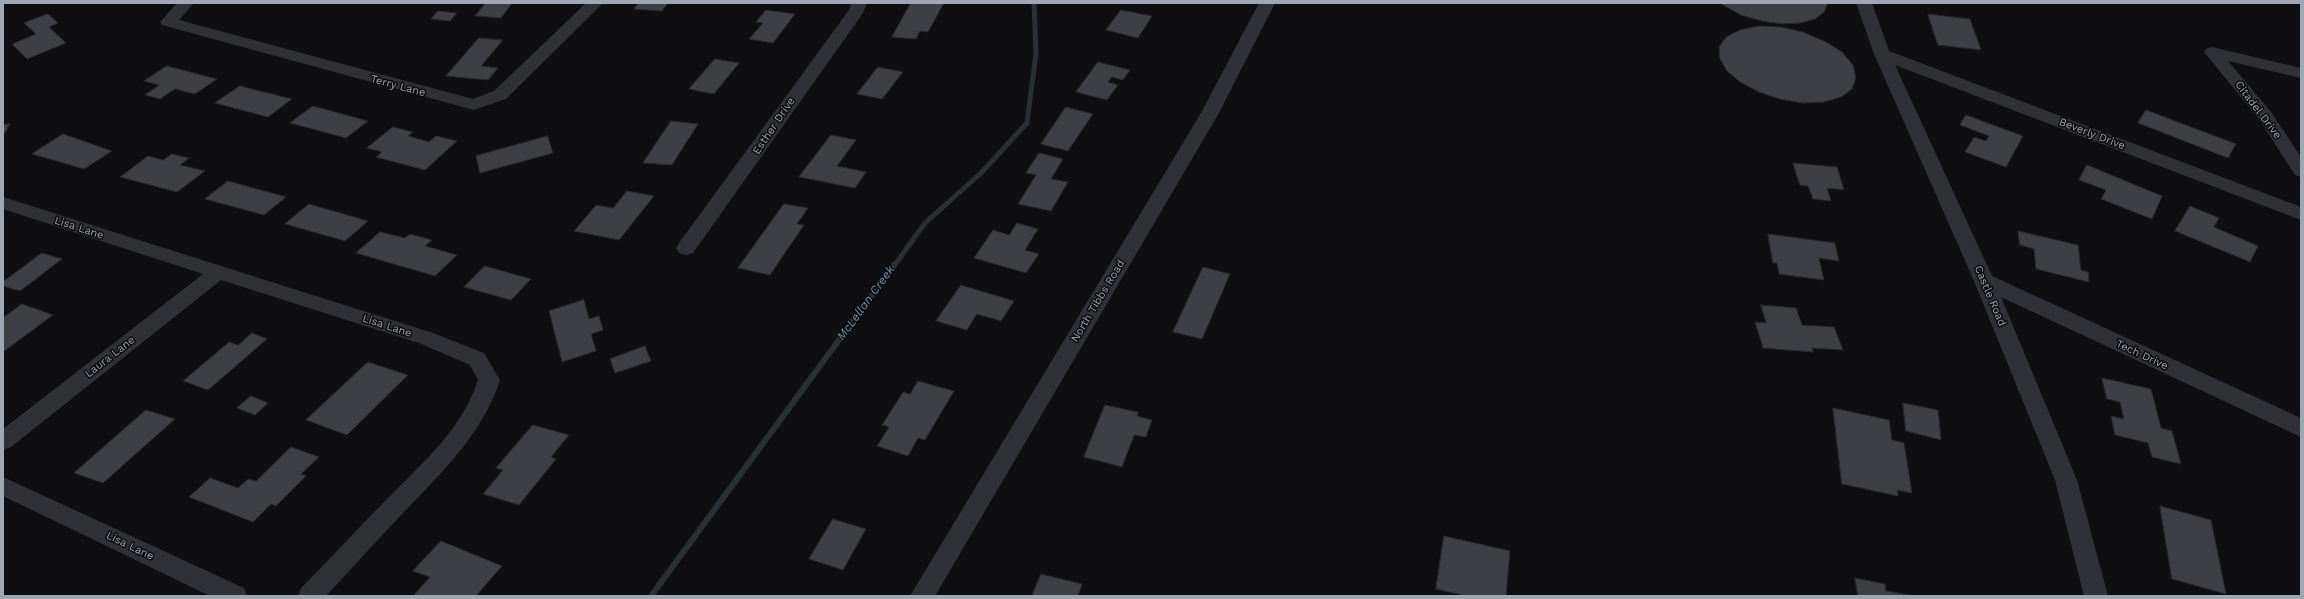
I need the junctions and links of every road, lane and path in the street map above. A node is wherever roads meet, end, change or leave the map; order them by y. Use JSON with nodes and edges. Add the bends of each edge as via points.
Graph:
{"nodes":[{"id":1,"x":186,"y":3,"type":"edge"},
{"id":2,"x":595,"y":3,"type":"edge"},
{"id":3,"x":859,"y":3,"type":"edge"},
{"id":4,"x":1267,"y":3,"type":"edge"},
{"id":5,"x":1864,"y":3,"type":"edge"},
{"id":6,"x":1882,"y":54,"type":"junction"},
{"id":7,"x":2301,"y":73,"type":"edge"},
{"id":8,"x":2301,"y":171,"type":"edge"},
{"id":9,"x":3,"y":203,"type":"edge"},
{"id":10,"x":2301,"y":214,"type":"edge"},
{"id":11,"x":686,"y":248,"type":"dead end"},
{"id":12,"x":218,"y":272,"type":"junction"},
{"id":13,"x":1984,"y":281,"type":"junction"},
{"id":14,"x":2301,"y":428,"type":"edge"},
{"id":15,"x":3,"y":441,"type":"edge"},
{"id":16,"x":3,"y":486,"type":"edge"},
{"id":17,"x":234,"y":596,"type":"edge"},
{"id":18,"x":310,"y":596,"type":"edge"},
{"id":19,"x":922,"y":596,"type":"edge"},
{"id":20,"x":2096,"y":596,"type":"edge"}],
"edges":[{"from":1,"to":2,"type":"street","name":"Terry Lane","via":[[168,22],[474,105],[500,95]]},
{"from":3,"to":11,"type":"street","name":"Esther Drive","via":[[857,10],[814,65],[749,162]]},
{"from":4,"to":19,"type":"street","name":"North Tibbs Road","via":[[1210,113]]},
{"from":5,"to":6,"type":"street","name":"Castle Road"},
{"from":6,"to":10,"type":"street","name":"Beverly Drive"},
{"from":6,"to":13,"type":"street","name":"Castle Road"},
{"from":7,"to":8,"type":"street","name":"Citadel Drive","via":[[2212,52],[2265,116]]},
{"from":9,"to":12,"type":"street","name":"Lisa Lane"},
{"from":12,"to":15,"type":"street","name":"Laura Lane"},
{"from":12,"to":18,"type":"street","name":"Lisa Lane","via":[[426,338],[476,359],[490,380],[485,398],[470,425]]},
{"from":13,"to":14,"type":"street","name":"Tech Drive"},
{"from":13,"to":20,"type":"street","name":"Castle Road","via":[[2066,480]]},
{"from":16,"to":17,"type":"street","name":"Lisa Lane"}]}
